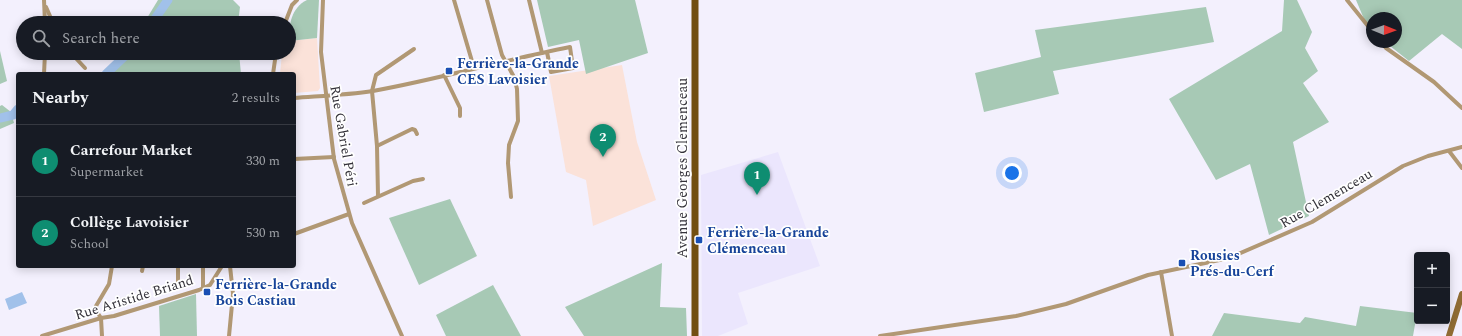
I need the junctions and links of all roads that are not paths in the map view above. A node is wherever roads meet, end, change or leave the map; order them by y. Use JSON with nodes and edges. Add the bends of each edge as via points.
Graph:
{"nodes":[{"id":1,"x":297,"y":0,"type":"edge"},
{"id":2,"x":323,"y":0,"type":"edge"},
{"id":3,"x":454,"y":0,"type":"edge"},
{"id":4,"x":487,"y":0,"type":"edge"},
{"id":5,"x":530,"y":0,"type":"edge"},
{"id":6,"x":695,"y":0,"type":"edge"},
{"id":7,"x":1347,"y":0,"type":"edge"},
{"id":8,"x":44,"y":2,"type":"edge"},
{"id":9,"x":45,"y":16,"type":"edge"},
{"id":10,"x":50,"y":16,"type":"edge"},
{"id":11,"x":288,"y":16,"type":"edge"},
{"id":12,"x":1366,"y":24,"type":"edge"},
{"id":13,"x":1386,"y":48,"type":"edge"},
{"id":14,"x":414,"y":49,"type":"dead end"},
{"id":15,"x":545,"y":52,"type":"junction"},
{"id":16,"x":45,"y":60,"type":"edge"},
{"id":17,"x":78,"y":60,"type":"edge"},
{"id":18,"x":275,"y":60,"type":"edge"},
{"id":19,"x":504,"y":61,"type":"junction"},
{"id":20,"x":85,"y":68,"type":"dead end"},
{"id":21,"x":474,"y":68,"type":"junction"},
{"id":22,"x":44,"y":72,"type":"edge"},
{"id":23,"x":273,"y":72,"type":"edge"},
{"id":24,"x":444,"y":75,"type":"junction"},
{"id":25,"x":372,"y":91,"type":"junction"},
{"id":26,"x":325,"y":95,"type":"junction"},
{"id":27,"x":296,"y":98,"type":"edge"},
{"id":28,"x":1462,"y":108,"type":"edge"},
{"id":29,"x":460,"y":116,"type":"dead end"},
{"id":30,"x":417,"y":134,"type":"dead end"},
{"id":31,"x":377,"y":146,"type":"junction"},
{"id":32,"x":1462,"y":147,"type":"edge"},
{"id":33,"x":1449,"y":151,"type":"junction"},
{"id":34,"x":334,"y":157,"type":"junction"},
{"id":35,"x":296,"y":159,"type":"edge"},
{"id":36,"x":1462,"y":168,"type":"edge"},
{"id":37,"x":423,"y":179,"type":"dead end"},
{"id":38,"x":378,"y":196,"type":"junction"},
{"id":39,"x":511,"y":197,"type":"dead end"},
{"id":40,"x":364,"y":203,"type":"dead end"},
{"id":41,"x":349,"y":214,"type":"junction"},
{"id":42,"x":296,"y":233,"type":"edge"},
{"id":43,"x":112,"y":268,"type":"edge"},
{"id":44,"x":178,"y":268,"type":"edge"},
{"id":45,"x":203,"y":268,"type":"edge"},
{"id":46,"x":221,"y":268,"type":"edge"},
{"id":47,"x":230,"y":268,"type":"edge"},
{"id":48,"x":1161,"y":272,"type":"junction"},
{"id":49,"x":178,"y":286,"type":"dead end"},
{"id":50,"x":203,"y":288,"type":"junction"},
{"id":51,"x":1462,"y":294,"type":"edge"},
{"id":52,"x":101,"y":318,"type":"junction"},
{"id":53,"x":42,"y":336,"type":"edge"},
{"id":54,"x":102,"y":336,"type":"edge"},
{"id":55,"x":229,"y":336,"type":"edge"},
{"id":56,"x":402,"y":336,"type":"edge"},
{"id":57,"x":695,"y":336,"type":"edge"},
{"id":58,"x":880,"y":336,"type":"edge"},
{"id":59,"x":1172,"y":336,"type":"edge"},
{"id":60,"x":1449,"y":336,"type":"edge"}],
"edges":[{"from":1,"to":11,"type":"street"},
{"from":2,"to":26,"type":"street","name":"Rue Gabriel Péri","via":[[321,52]]},
{"from":3,"to":21,"type":"street"},
{"from":4,"to":19,"type":"street"},
{"from":5,"to":15,"type":"street"},
{"from":6,"to":57,"type":"main road","name":"Avenue Georges Clemenceau"},
{"from":7,"to":12,"type":"street"},
{"from":8,"to":9,"type":"street"},
{"from":8,"to":10,"type":"street"},
{"from":13,"to":28,"type":"street","via":[[1434,82]]},
{"from":14,"to":25,"type":"street","via":[[376,75]]},
{"from":15,"to":15,"type":"street","via":[[570,47],[573,68],[550,72]]},
{"from":15,"to":19,"type":"street"},
{"from":16,"to":22,"type":"street"},
{"from":17,"to":20,"type":"street"},
{"from":18,"to":23,"type":"street"},
{"from":19,"to":21,"type":"street"},
{"from":19,"to":39,"type":"street","via":[[514,77],[519,106],[518,121],[509,144]]},
{"from":21,"to":24,"type":"street"},
{"from":24,"to":25,"type":"street"},
{"from":24,"to":29,"type":"street","via":[[460,108]]},
{"from":25,"to":26,"type":"street"},
{"from":25,"to":31,"type":"street"},
{"from":26,"to":27,"type":"street"},
{"from":26,"to":34,"type":"street","name":"Rue Gabriel Péri"},
{"from":30,"to":31,"type":"street","via":[[416,130],[412,129]]},
{"from":31,"to":38,"type":"street"},
{"from":32,"to":33,"type":"street","name":"Rue Clemenceau"},
{"from":33,"to":36,"type":"street"},
{"from":33,"to":48,"type":"street","name":"Rue Clemenceau","via":[[1403,166],[1312,222],[1259,246],[1229,258]]},
{"from":34,"to":35,"type":"street"},
{"from":34,"to":41,"type":"street","name":"Rue Gabriel Péri"},
{"from":37,"to":38,"type":"street"},
{"from":38,"to":40,"type":"street"},
{"from":41,"to":42,"type":"street"},
{"from":41,"to":56,"type":"street","name":"Rue Gabriel Péri"},
{"from":43,"to":52,"type":"street","via":[[109,284],[96,306]]},
{"from":44,"to":49,"type":"street"},
{"from":45,"to":50,"type":"street"},
{"from":46,"to":50,"type":"street","name":"Rue Aristide Briand","via":[[210,285]]},
{"from":47,"to":55,"type":"street","via":[[233,294]]},
{"from":48,"to":58,"type":"street","name":"Rue Clemenceau","via":[[1066,304],[1016,316]]},
{"from":48,"to":59,"type":"street"},
{"from":50,"to":52,"type":"street","name":"Rue Aristide Briand"},
{"from":51,"to":60,"type":"street"},
{"from":52,"to":53,"type":"street","name":"Rue Aristide Briand"},
{"from":52,"to":54,"type":"street"}]}
